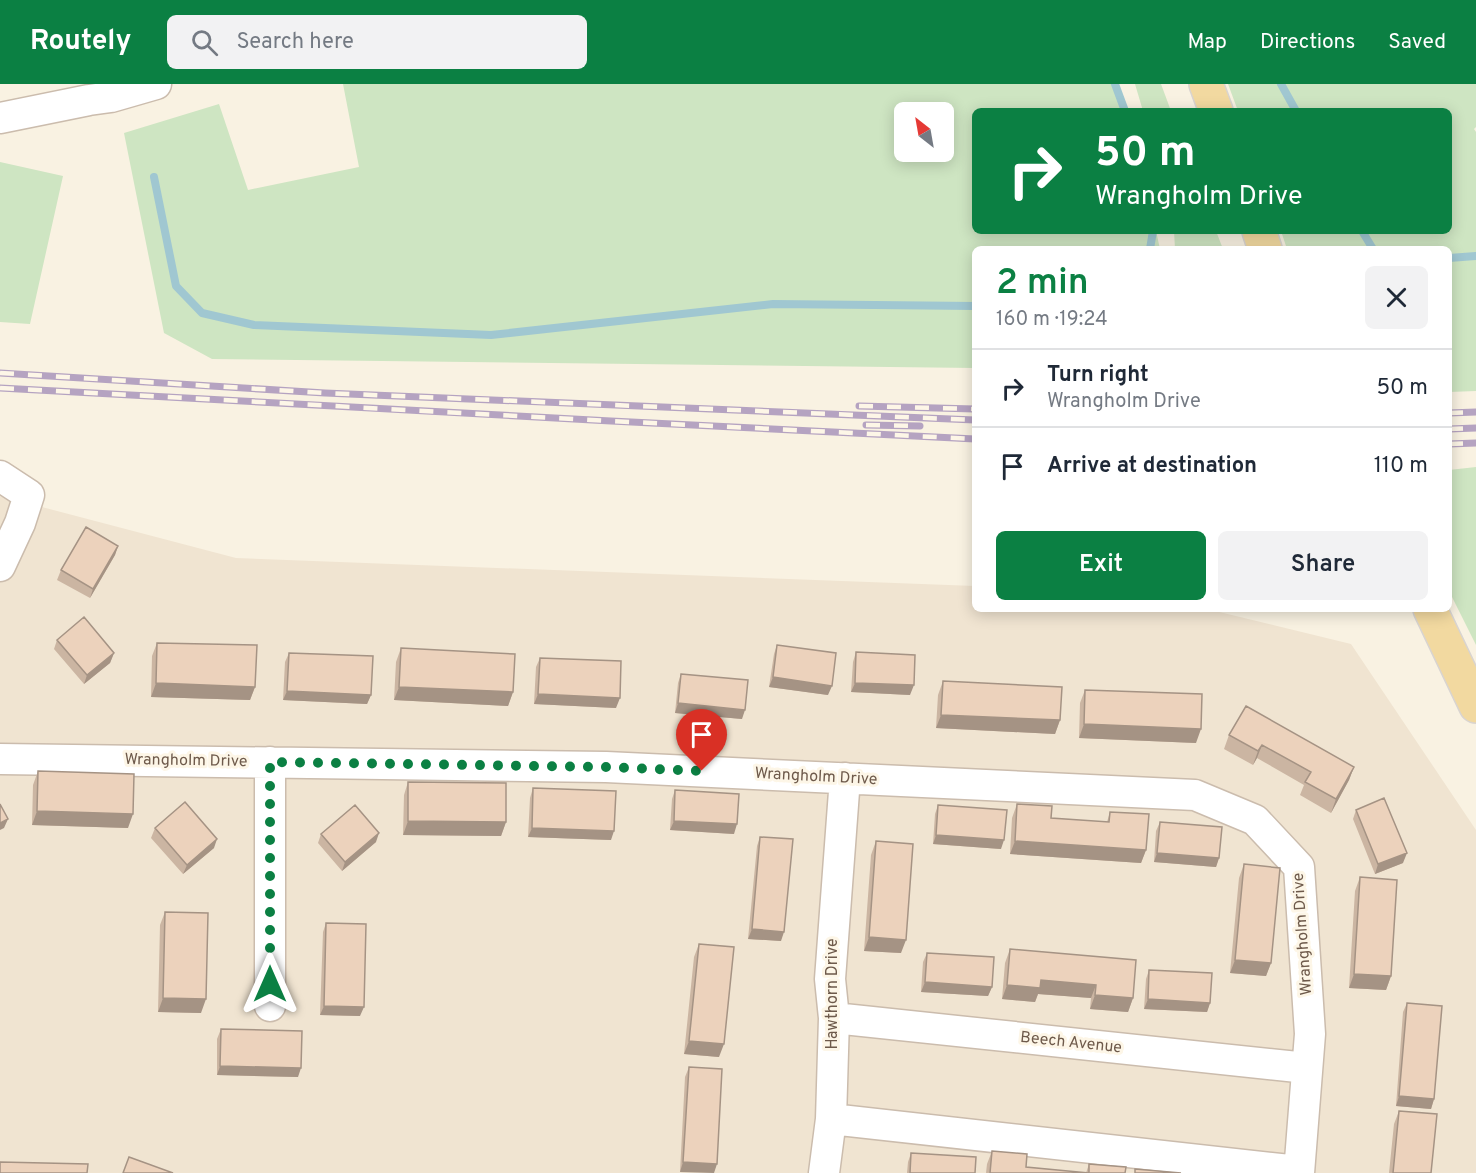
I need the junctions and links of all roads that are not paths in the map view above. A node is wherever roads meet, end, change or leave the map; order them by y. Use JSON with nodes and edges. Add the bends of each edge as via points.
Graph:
{"nodes":[{"id":1,"x":156,"y":84,"type":"edge"},
{"id":2,"x":1206,"y":84,"type":"edge"},
{"id":3,"x":109,"y":91,"type":"edge"},
{"id":4,"x":1215,"y":108,"type":"edge"},
{"id":5,"x":0,"y":118,"type":"edge"},
{"id":6,"x":0,"y":476,"type":"edge"},
{"id":7,"x":0,"y":566,"type":"edge"},
{"id":8,"x":1431,"y":612,"type":"edge"},
{"id":9,"x":1476,"y":706,"type":"edge"},
{"id":10,"x":0,"y":759,"type":"edge"},
{"id":11,"x":270,"y":762,"type":"junction"},
{"id":12,"x":845,"y":778,"type":"junction"},
{"id":13,"x":270,"y":1006,"type":"dead end"},
{"id":14,"x":834,"y":1018,"type":"junction"},
{"id":15,"x":1307,"y":1068,"type":"junction"},
{"id":16,"x":831,"y":1119,"type":"junction"},
{"id":17,"x":1299,"y":1172,"type":"edge"},
{"id":18,"x":824,"y":1173,"type":"edge"}],
"edges":[{"from":1,"to":3,"type":"street"},
{"from":2,"to":4,"type":"main road"},
{"from":3,"to":5,"type":"street","via":[[89,100]]},
{"from":6,"to":7,"type":"street","via":[[28,495]]},
{"from":8,"to":9,"type":"main road"},
{"from":10,"to":11,"type":"street","name":"Wrangholm Drive"},
{"from":11,"to":12,"type":"street","name":"Wrangholm Drive","via":[[606,767]]},
{"from":11,"to":13,"type":"street"},
{"from":12,"to":14,"type":"street","name":"Hawthorn Drive","via":[[830,979]]},
{"from":12,"to":15,"type":"street","name":"Wrangholm Drive","via":[[1195,795],[1255,820],[1299,867],[1310,1034]]},
{"from":14,"to":15,"type":"street","name":"Beech Avenue"},
{"from":14,"to":16,"type":"street","name":"Hawthorn Drive"},
{"from":15,"to":17,"type":"street","name":"Wrangholm Drive"},
{"from":16,"to":17,"type":"street"},
{"from":16,"to":18,"type":"street","name":"Hawthorn Drive"}]}
